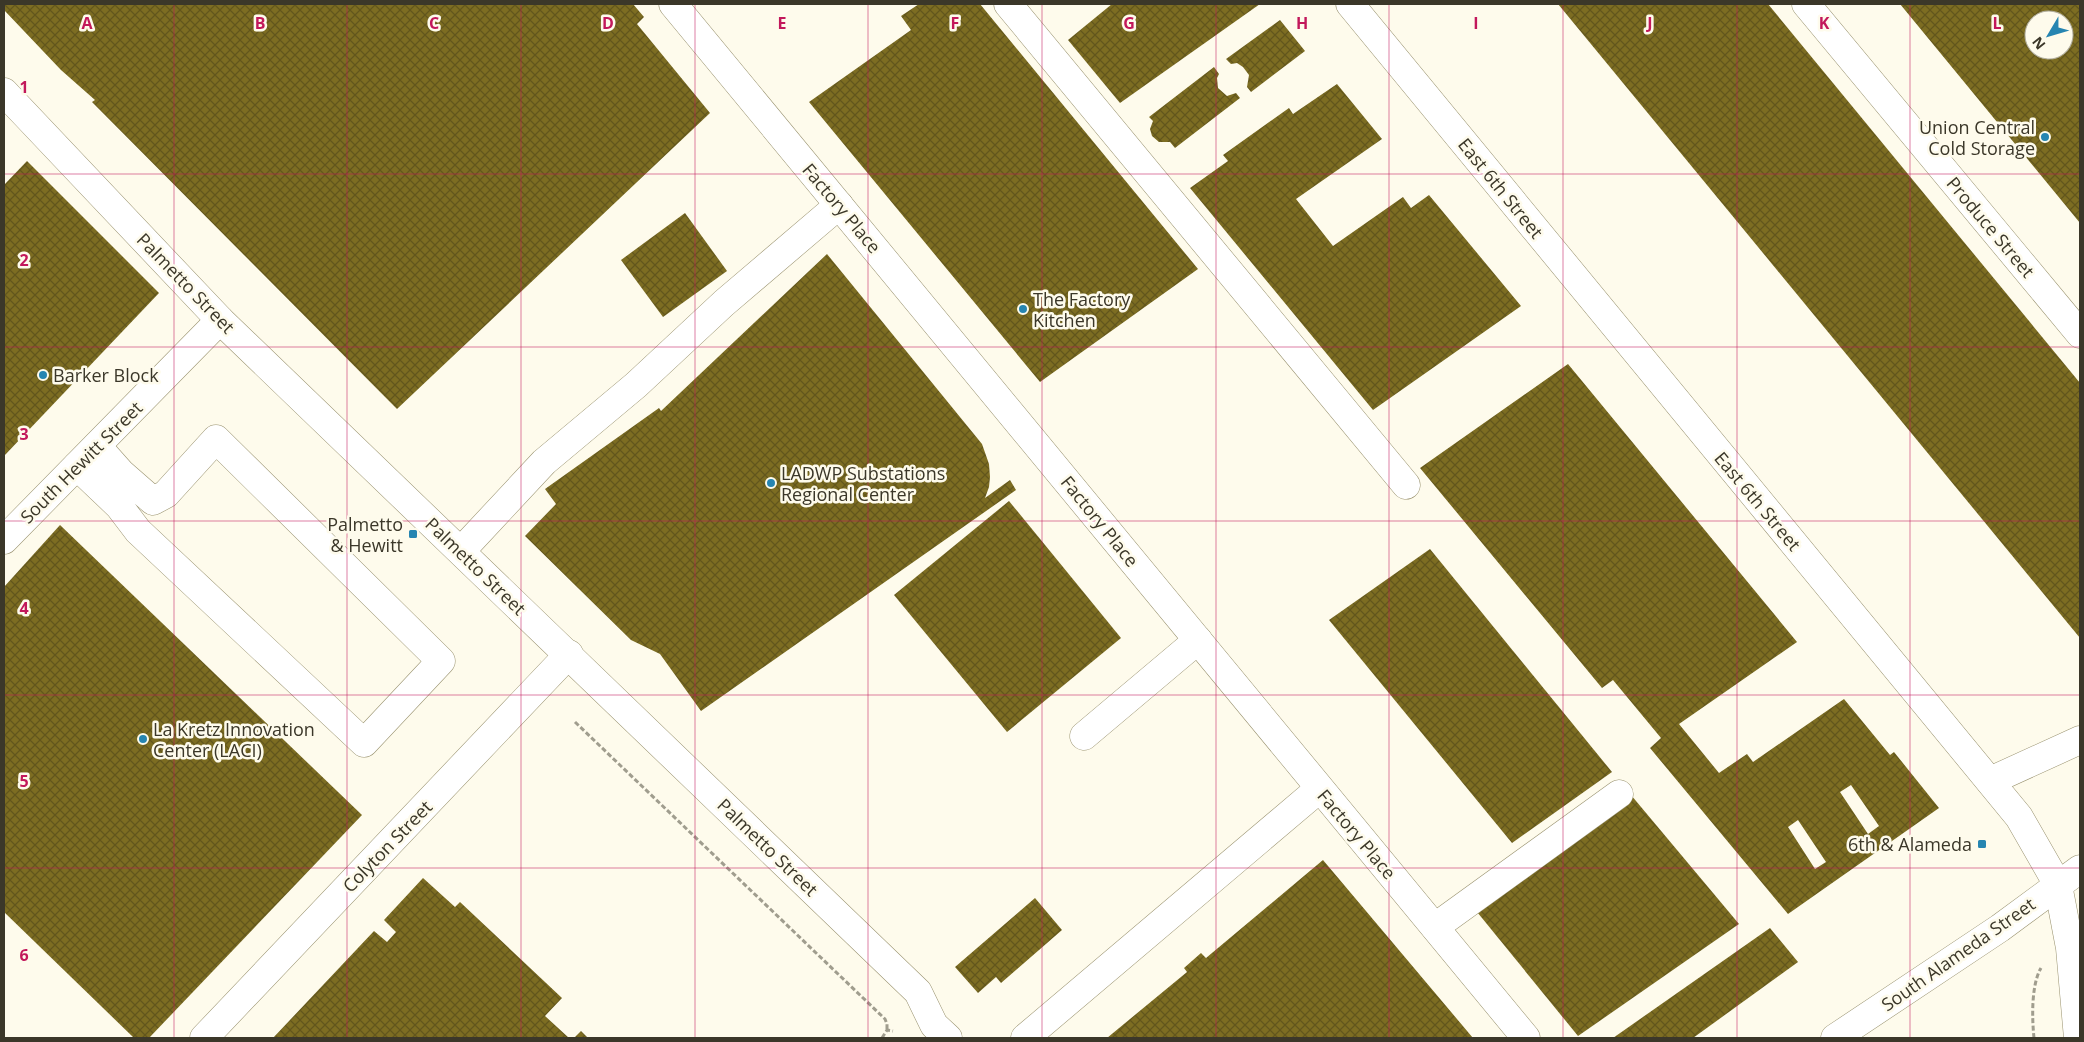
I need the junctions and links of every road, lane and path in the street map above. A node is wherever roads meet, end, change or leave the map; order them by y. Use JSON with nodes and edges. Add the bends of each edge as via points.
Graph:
{"nodes":[{"id":1,"x":673,"y":4,"type":"edge"},
{"id":2,"x":1008,"y":4,"type":"edge"},
{"id":3,"x":1350,"y":4,"type":"edge"},
{"id":4,"x":1806,"y":4,"type":"edge"},
{"id":5,"x":4,"y":92,"type":"edge"},
{"id":6,"x":839,"y":205,"type":"junction"},
{"id":7,"x":220,"y":320,"type":"junction"},
{"id":8,"x":2080,"y":334,"type":"edge"},
{"id":9,"x":97,"y":446,"type":"junction"},
{"id":10,"x":77,"y":466,"type":"junction"},
{"id":11,"x":1406,"y":485,"type":"dead end"},
{"id":12,"x":4,"y":540,"type":"edge"},
{"id":13,"x":461,"y":551,"type":"junction"},
{"id":14,"x":1198,"y":640,"type":"junction"},
{"id":15,"x":569,"y":654,"type":"junction"},
{"id":16,"x":575,"y":722,"type":"dead end"},
{"id":17,"x":1084,"y":736,"type":"dead end"},
{"id":18,"x":2080,"y":740,"type":"edge"},
{"id":19,"x":1990,"y":782,"type":"junction"},
{"id":20,"x":1319,"y":789,"type":"junction"},
{"id":21,"x":1619,"y":794,"type":"dead end"},
{"id":22,"x":2080,"y":869,"type":"edge"},
{"id":23,"x":2058,"y":885,"type":"junction"},
{"id":24,"x":1435,"y":927,"type":"junction"},
{"id":25,"x":887,"y":1030,"type":"junction"},
{"id":26,"x":893,"y":1031,"type":"dead end"},
{"id":27,"x":934,"y":1034,"type":"edge"},
{"id":28,"x":204,"y":1038,"type":"edge"},
{"id":29,"x":882,"y":1038,"type":"edge"},
{"id":30,"x":1025,"y":1038,"type":"edge"},
{"id":31,"x":1526,"y":1038,"type":"edge"},
{"id":32,"x":1835,"y":1038,"type":"edge"},
{"id":33,"x":2078,"y":1038,"type":"edge"}],
"edges":[{"from":1,"to":6,"type":"street","name":"Factory Place"},
{"from":2,"to":11,"type":"street"},
{"from":3,"to":19,"type":"street","name":"East 6th Street"},
{"from":4,"to":8,"type":"street","name":"Produce Street"},
{"from":5,"to":7,"type":"street","name":"Palmetto Street"},
{"from":6,"to":13,"type":"street","via":[[544,462]]},
{"from":6,"to":14,"type":"street","name":"Factory Place"},
{"from":7,"to":9,"type":"street","name":"South Hewitt Street"},
{"from":7,"to":13,"type":"street","name":"Palmetto Street"},
{"from":9,"to":10,"type":"street","name":"South Hewitt Street"},
{"from":9,"to":10,"type":"street","via":[[153,501],[166,494],[216,439],[441,661],[364,744],[138,531],[119,506]]},
{"from":10,"to":12,"type":"street","name":"South Hewitt Street"},
{"from":13,"to":15,"type":"street","name":"Palmetto Street"},
{"from":14,"to":17,"type":"street"},
{"from":14,"to":20,"type":"street","name":"Factory Place"},
{"from":15,"to":27,"type":"street","name":"Palmetto Street","via":[[918,992]]},
{"from":15,"to":28,"type":"street","name":"Colyton Street"},
{"from":16,"to":25,"type":"path","via":[[885,1019]]},
{"from":18,"to":19,"type":"street"},
{"from":19,"to":23,"type":"street","name":"East 6th Street","via":[[2019,817]]},
{"from":20,"to":24,"type":"street","name":"Factory Place"},
{"from":20,"to":30,"type":"street"},
{"from":21,"to":24,"type":"street"},
{"from":22,"to":23,"type":"street","name":"South Alameda Street"},
{"from":23,"to":32,"type":"street","name":"South Alameda Street","via":[[2000,928]]},
{"from":23,"to":33,"type":"street","name":"East 6th Street","via":[[2070,948]]},
{"from":24,"to":31,"type":"street","name":"Factory Place"},
{"from":25,"to":26,"type":"path"},
{"from":25,"to":29,"type":"path"}]}
